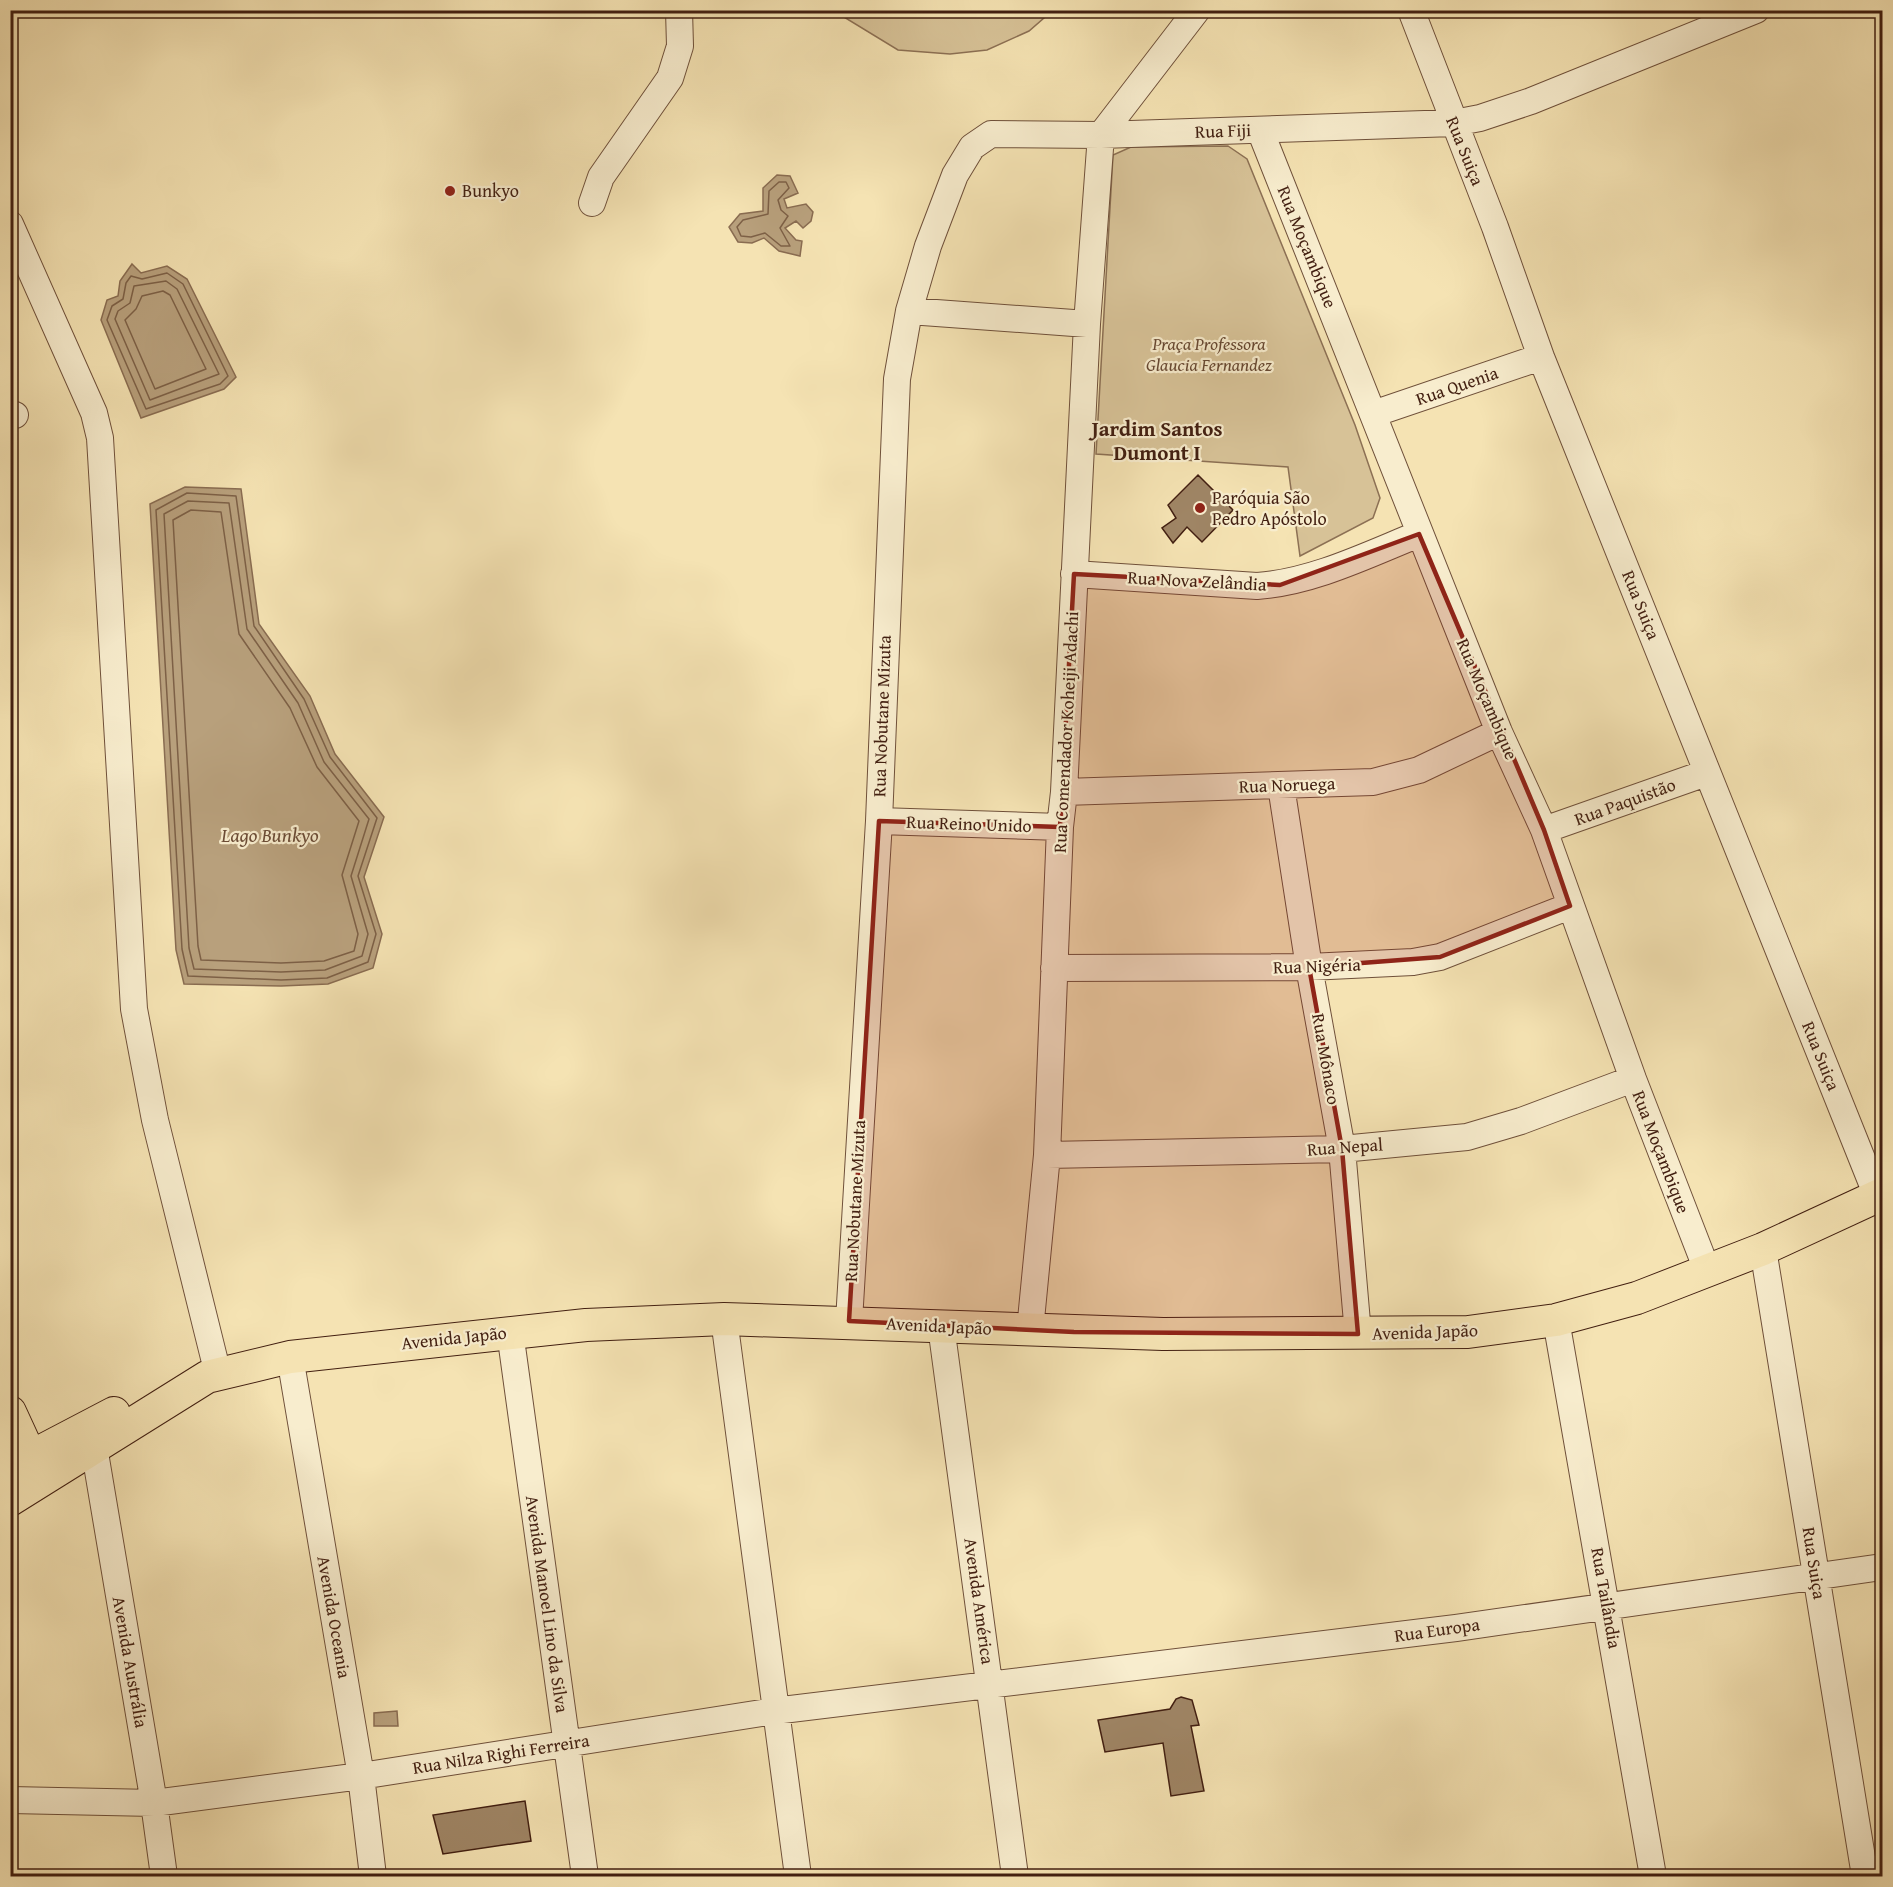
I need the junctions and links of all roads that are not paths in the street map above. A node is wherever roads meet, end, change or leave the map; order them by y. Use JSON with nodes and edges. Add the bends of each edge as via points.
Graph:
{"nodes":[{"id":1,"x":679,"y":10,"type":"edge"},
{"id":2,"x":1197,"y":10,"type":"edge"},
{"id":3,"x":1411,"y":10,"type":"edge"},
{"id":4,"x":1756,"y":10,"type":"edge"},
{"id":5,"x":1454,"y":123,"type":"junction"},
{"id":6,"x":1260,"y":130,"type":"junction"},
{"id":7,"x":991,"y":134,"type":"joint"},
{"id":8,"x":1101,"y":135,"type":"junction"},
{"id":9,"x":592,"y":203,"type":"dead end"},
{"id":10,"x":10,"y":224,"type":"edge"},
{"id":11,"x":909,"y":311,"type":"junction"},
{"id":12,"x":1087,"y":324,"type":"junction"},
{"id":13,"x":1541,"y":357,"type":"junction"},
{"id":14,"x":1373,"y":414,"type":"junction"},
{"id":15,"x":1419,"y":534,"type":"junction"},
{"id":16,"x":1074,"y":574,"type":"junction"},
{"id":17,"x":1499,"y":732,"type":"junction"},
{"id":18,"x":1707,"y":773,"type":"junction"},
{"id":19,"x":1281,"y":786,"type":"junction"},
{"id":20,"x":1064,"y":792,"type":"junction"},
{"id":21,"x":879,"y":821,"type":"junction"},
{"id":22,"x":1060,"y":826,"type":"junction"},
{"id":23,"x":1544,"y":830,"type":"junction"},
{"id":24,"x":1570,"y":906,"type":"junction"},
{"id":25,"x":1309,"y":967,"type":"junction"},
{"id":26,"x":1054,"y":968,"type":"junction"},
{"id":27,"x":1633,"y":1079,"type":"junction"},
{"id":28,"x":1342,"y":1149,"type":"junction"},
{"id":29,"x":1047,"y":1155,"type":"junction"},
{"id":30,"x":1880,"y":1195,"type":"edge"},
{"id":31,"x":1762,"y":1249,"type":"junction"},
{"id":32,"x":1707,"y":1270,"type":"junction"},
{"id":33,"x":724,"y":1319,"type":"junction"},
{"id":34,"x":1556,"y":1320,"type":"junction"},
{"id":35,"x":849,"y":1321,"type":"junction"},
{"id":36,"x":941,"y":1326,"type":"junction"},
{"id":37,"x":1030,"y":1330,"type":"junction"},
{"id":38,"x":510,"y":1332,"type":"junction"},
{"id":39,"x":1358,"y":1334,"type":"junction"},
{"id":40,"x":290,"y":1357,"type":"junction"},
{"id":41,"x":213,"y":1376,"type":"junction"},
{"id":42,"x":13,"y":1418,"type":"edge"},
{"id":43,"x":94,"y":1447,"type":"junction"},
{"id":44,"x":24,"y":1478,"type":"edge"},
{"id":45,"x":1882,"y":1567,"type":"edge"},
{"id":46,"x":1816,"y":1578,"type":"junction"},
{"id":47,"x":1607,"y":1604,"type":"junction"},
{"id":48,"x":990,"y":1686,"type":"junction"},
{"id":49,"x":774,"y":1711,"type":"junction"},
{"id":50,"x":566,"y":1743,"type":"junction"},
{"id":51,"x":361,"y":1776,"type":"junction"},
{"id":52,"x":10,"y":1800,"type":"edge"},
{"id":53,"x":154,"y":1803,"type":"junction"},
{"id":54,"x":164,"y":1876,"type":"edge"},
{"id":55,"x":373,"y":1876,"type":"edge"},
{"id":56,"x":585,"y":1876,"type":"edge"},
{"id":57,"x":798,"y":1876,"type":"edge"},
{"id":58,"x":1015,"y":1876,"type":"edge"},
{"id":59,"x":1653,"y":1876,"type":"edge"},
{"id":60,"x":1865,"y":1876,"type":"edge"}],
"edges":[{"from":1,"to":9,"type":"street","via":[[680,46],[670,78],[601,177]]},
{"from":2,"to":8,"type":"street"},
{"from":3,"to":5,"type":"street","name":"Rua Suiça"},
{"from":4,"to":5,"type":"street","name":"Rua Fiji","via":[[1531,100]]},
{"from":5,"to":6,"type":"street","name":"Rua Fiji"},
{"from":5,"to":13,"type":"street","name":"Rua Suiça"},
{"from":6,"to":8,"type":"street","name":"Rua Fiji"},
{"from":6,"to":14,"type":"street","name":"Rua Moçambique"},
{"from":7,"to":8,"type":"street","name":"Rua Fiji"},
{"from":7,"to":11,"type":"street","name":"Rua Nobutane Mizuta","via":[[972,147],[955,176]]},
{"from":8,"to":12,"type":"street","name":"Rua Comendador Koheiji Adachi"},
{"from":10,"to":41,"type":"street","via":[[94,412],[100,438],[134,1009]]},
{"from":11,"to":12,"type":"street"},
{"from":11,"to":21,"type":"street","name":"Rua Nobutane Mizuta","via":[[900,349],[893,444]]},
{"from":12,"to":16,"type":"street","name":"Rua Comendador Koheiji Adachi"},
{"from":13,"to":14,"type":"street","name":"Rua Quenia"},
{"from":13,"to":18,"type":"street","name":"Rua Suiça"},
{"from":14,"to":15,"type":"street","name":"Rua Moçambique"},
{"from":15,"to":16,"type":"street","name":"Rua Nova Zelândia","via":[[1280,585]]},
{"from":15,"to":17,"type":"street","name":"Rua Moçambique"},
{"from":16,"to":20,"type":"street","name":"Rua Comendador Koheiji Adachi"},
{"from":17,"to":19,"type":"street","name":"Rua Noruega","via":[[1395,778]]},
{"from":17,"to":23,"type":"street","name":"Rua Moçambique"},
{"from":18,"to":23,"type":"street","name":"Rua Paquistão"},
{"from":18,"to":30,"type":"street","name":"Rua Suiça"},
{"from":19,"to":20,"type":"street","name":"Rua Noruega"},
{"from":19,"to":25,"type":"street","name":"Rua Mônaco"},
{"from":20,"to":22,"type":"street","name":"Rua Comendador Koheiji Adachi"},
{"from":21,"to":22,"type":"street","name":"Rua Reino Unido"},
{"from":21,"to":35,"type":"street","name":"Rua Nobutane Mizuta"},
{"from":22,"to":26,"type":"street","name":"Rua Comendador Koheiji Adachi"},
{"from":23,"to":24,"type":"street","name":"Rua Moçambique"},
{"from":24,"to":25,"type":"street","name":"Rua Nigéria","via":[[1440,957]]},
{"from":24,"to":27,"type":"street","name":"Rua Moçambique"},
{"from":25,"to":26,"type":"street","name":"Rua Nigéria"},
{"from":25,"to":28,"type":"street","name":"Rua Mônaco"},
{"from":26,"to":29,"type":"street","name":"Rua Comendador Koheiji Adachi"},
{"from":27,"to":28,"type":"street","name":"Rua Nepal","via":[[1491,1132]]},
{"from":27,"to":32,"type":"street","name":"Rua Moçambique"},
{"from":28,"to":29,"type":"street","name":"Rua Nepal"},
{"from":28,"to":39,"type":"street","name":"Rua Mônaco"},
{"from":29,"to":37,"type":"street","name":"Rua Comendador Koheiji Adachi"},
{"from":30,"to":31,"type":"main road","name":"Avenida Japão"},
{"from":31,"to":32,"type":"main road","name":"Avenida Japão"},
{"from":31,"to":46,"type":"street","name":"Rua Suiça"},
{"from":32,"to":34,"type":"main road","name":"Avenida Japão","via":[[1637,1298]]},
{"from":33,"to":35,"type":"main road","name":"Avenida Japão"},
{"from":33,"to":38,"type":"main road","name":"Avenida Japão"},
{"from":33,"to":49,"type":"street"},
{"from":34,"to":39,"type":"main road","name":"Avenida Japão","via":[[1468,1332]]},
{"from":34,"to":47,"type":"street","name":"Rua Tailândia"},
{"from":35,"to":36,"type":"main road","name":"Avenida Japão"},
{"from":36,"to":37,"type":"main road","name":"Avenida Japão"},
{"from":36,"to":48,"type":"street","name":"Avenida América"},
{"from":37,"to":39,"type":"main road","name":"Avenida Japão"},
{"from":38,"to":40,"type":"main road","name":"Avenida Japão"},
{"from":38,"to":50,"type":"street","name":"Avenida Manoel Lino da Silva"},
{"from":40,"to":41,"type":"main road","name":"Avenida Japão"},
{"from":40,"to":51,"type":"street","name":"Avenida Oceania"},
{"from":41,"to":43,"type":"main road","name":"Avenida Japão"},
{"from":41,"to":44,"type":"main road","via":[[151,1394]]},
{"from":42,"to":44,"type":"main road","via":[[40,1440]]},
{"from":43,"to":44,"type":"main road","name":"Avenida Japão"},
{"from":43,"to":53,"type":"street","name":"Avenida Austrália"},
{"from":45,"to":46,"type":"street","name":"Rua Europa"},
{"from":46,"to":47,"type":"street","name":"Rua Europa"},
{"from":46,"to":60,"type":"street","name":"Rua Suiça"},
{"from":47,"to":48,"type":"street","name":"Rua Europa","via":[[1456,1628]]},
{"from":47,"to":59,"type":"street","name":"Rua Tailândia"},
{"from":48,"to":49,"type":"street","name":"Rua Nilza Righi Ferreira"},
{"from":48,"to":58,"type":"street","name":"Avenida América"},
{"from":49,"to":50,"type":"street","name":"Rua Nilza Righi Ferreira"},
{"from":49,"to":57,"type":"street"},
{"from":50,"to":51,"type":"street","name":"Rua Nilza Righi Ferreira"},
{"from":50,"to":56,"type":"street","name":"Avenida Manoel Lino da Silva"},
{"from":51,"to":53,"type":"street","name":"Rua Nilza Righi Ferreira"},
{"from":51,"to":55,"type":"street","name":"Avenida Oceania"},
{"from":52,"to":53,"type":"street","name":"Rua Nilza Righi Ferreira"},
{"from":53,"to":54,"type":"street","name":"Avenida Austrália"}]}
